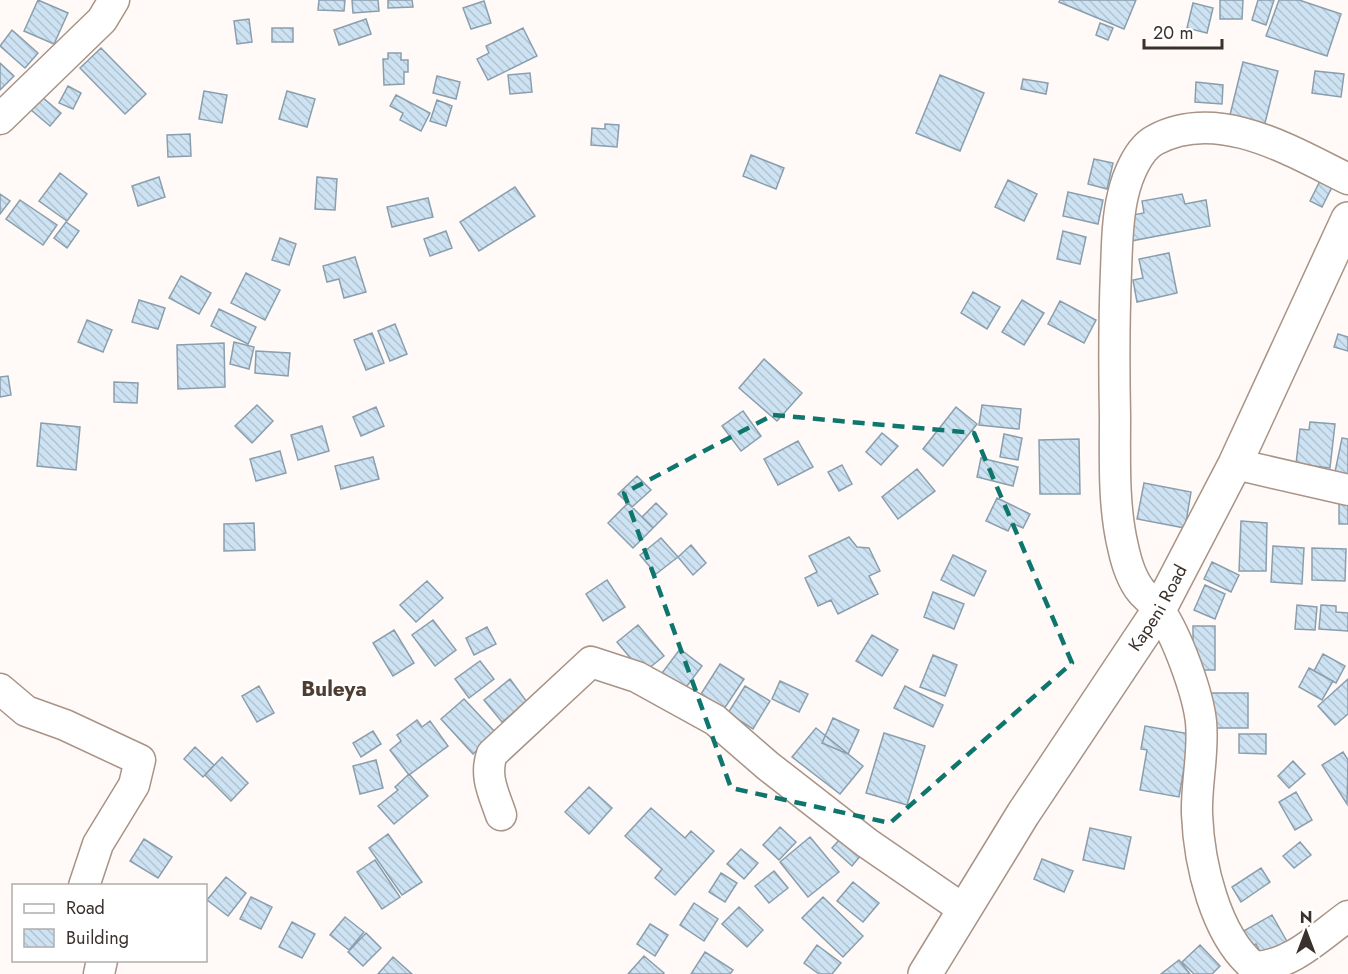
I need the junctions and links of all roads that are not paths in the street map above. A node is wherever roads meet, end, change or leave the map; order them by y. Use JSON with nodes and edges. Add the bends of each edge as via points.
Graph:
{"nodes":[{"id":1,"x":114,"y":0,"type":"edge"},
{"id":2,"x":0,"y":119,"type":"edge"},
{"id":3,"x":1348,"y":179,"type":"edge"},
{"id":4,"x":1348,"y":219,"type":"edge"},
{"id":5,"x":1235,"y":464,"type":"junction"},
{"id":6,"x":1348,"y":490,"type":"edge"},
{"id":7,"x":1159,"y":610,"type":"junction"},
{"id":8,"x":0,"y":689,"type":"edge"},
{"id":9,"x":501,"y":815,"type":"dead end"},
{"id":10,"x":84,"y":884,"type":"edge"},
{"id":11,"x":963,"y":909,"type":"junction"},
{"id":12,"x":1348,"y":916,"type":"edge"},
{"id":13,"x":925,"y":974,"type":"edge"}],
"edges":[{"from":1,"to":2,"type":"street","via":[[102,20]]},
{"from":3,"to":7,"type":"street","via":[[1287,149],[1243,133],[1202,128],[1173,132],[1151,142],[1137,158],[1123,195],[1117,252],[1113,342],[1118,508],[1131,572]]},
{"from":4,"to":5,"type":"main road","name":"Kapeni Road"},
{"from":5,"to":6,"type":"street"},
{"from":5,"to":7,"type":"main road","name":"Kapeni Road"},
{"from":7,"to":11,"type":"main road","name":"Kapeni Road"},
{"from":7,"to":12,"type":"street","via":[[1177,641],[1201,721],[1197,812],[1200,849],[1221,924],[1240,956],[1254,967],[1286,961]]},
{"from":8,"to":10,"type":"street","via":[[26,711],[140,760],[134,785],[98,844]]},
{"from":9,"to":11,"type":"street","via":[[488,777],[492,754],[591,662],[638,677],[715,720],[867,843]]},
{"from":11,"to":13,"type":"main road","name":"Kapeni Road"}]}
